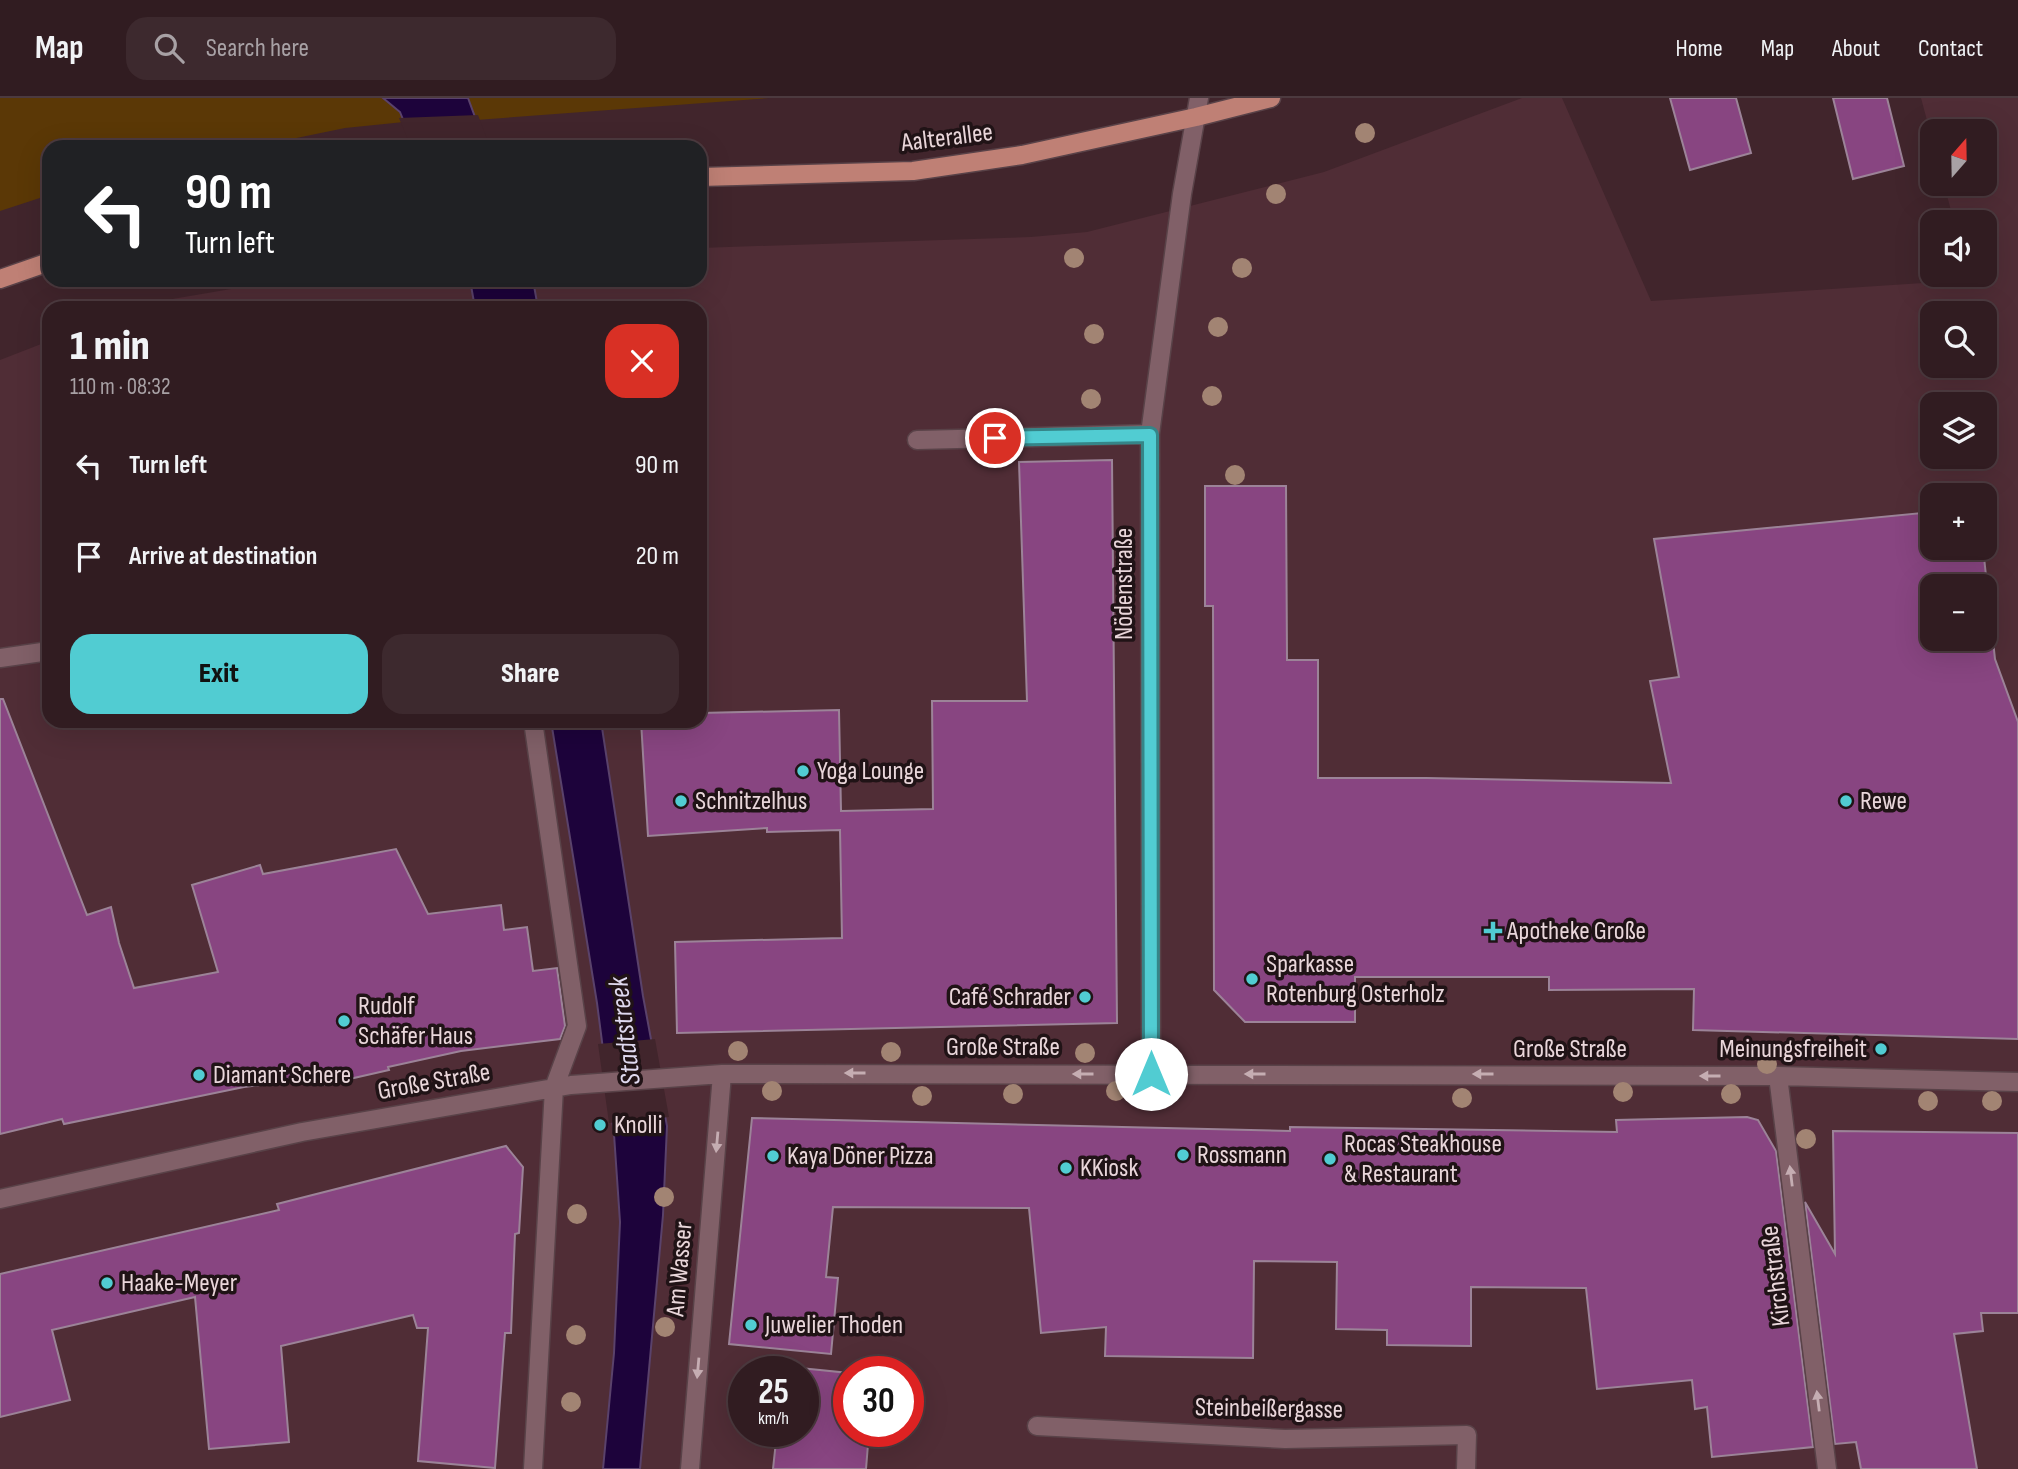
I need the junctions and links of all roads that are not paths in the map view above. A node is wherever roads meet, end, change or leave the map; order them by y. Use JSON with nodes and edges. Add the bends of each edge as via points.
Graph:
{"nodes":[{"id":1,"x":1199,"y":98,"type":"edge"},
{"id":2,"x":1271,"y":98,"type":"edge"},
{"id":3,"x":1196,"y":117,"type":"junction"},
{"id":4,"x":707,"y":177,"type":"edge"},
{"id":5,"x":42,"y":264,"type":"edge"},
{"id":6,"x":0,"y":279,"type":"edge"},
{"id":7,"x":1150,"y":435,"type":"junction"},
{"id":8,"x":917,"y":440,"type":"dead end"},
{"id":9,"x":42,"y":652,"type":"edge"},
{"id":10,"x":0,"y":658,"type":"edge"},
{"id":11,"x":534,"y":728,"type":"edge"},
{"id":12,"x":722,"y":1074,"type":"junction"},
{"id":13,"x":1151,"y":1074,"type":"junction"},
{"id":14,"x":1779,"y":1076,"type":"junction"},
{"id":15,"x":2018,"y":1082,"type":"edge"},
{"id":16,"x":563,"y":1087,"type":"junction"},
{"id":17,"x":0,"y":1199,"type":"edge"},
{"id":18,"x":1037,"y":1426,"type":"dead end"},
{"id":19,"x":533,"y":1469,"type":"edge"},
{"id":20,"x":690,"y":1469,"type":"edge"},
{"id":21,"x":1466,"y":1469,"type":"edge"},
{"id":22,"x":1827,"y":1469,"type":"edge"}],
"edges":[{"from":1,"to":3,"type":"street","name":"Nödenstraße"},
{"from":2,"to":3,"type":"main road","name":"Aalterallee"},
{"from":3,"to":4,"type":"main road","name":"Aalterallee","via":[[1022,155],[913,171]]},
{"from":3,"to":7,"type":"street","name":"Nödenstraße"},
{"from":5,"to":6,"type":"main road"},
{"from":7,"to":8,"type":"street"},
{"from":7,"to":13,"type":"street","name":"Nödenstraße"},
{"from":9,"to":10,"type":"street"},
{"from":11,"to":16,"type":"street","via":[[577,1026]]},
{"from":13,"to":12,"type":"street","name":"Große Straße","one_way":true},
{"from":12,"to":16,"type":"street","name":"Große Straße"},
{"from":12,"to":20,"type":"street","name":"Am Wasser","one_way":true},
{"from":14,"to":13,"type":"street","name":"Große Straße","one_way":true},
{"from":14,"to":15,"type":"street","name":"Große Straße"},
{"from":22,"to":14,"type":"street","name":"Kirchstraße","one_way":true},
{"from":16,"to":17,"type":"street","name":"Große Straße","via":[[302,1132]]},
{"from":16,"to":19,"type":"street"},
{"from":18,"to":21,"type":"street","name":"Steinbeißergasse","via":[[1285,1439],[1466,1435]]}]}
